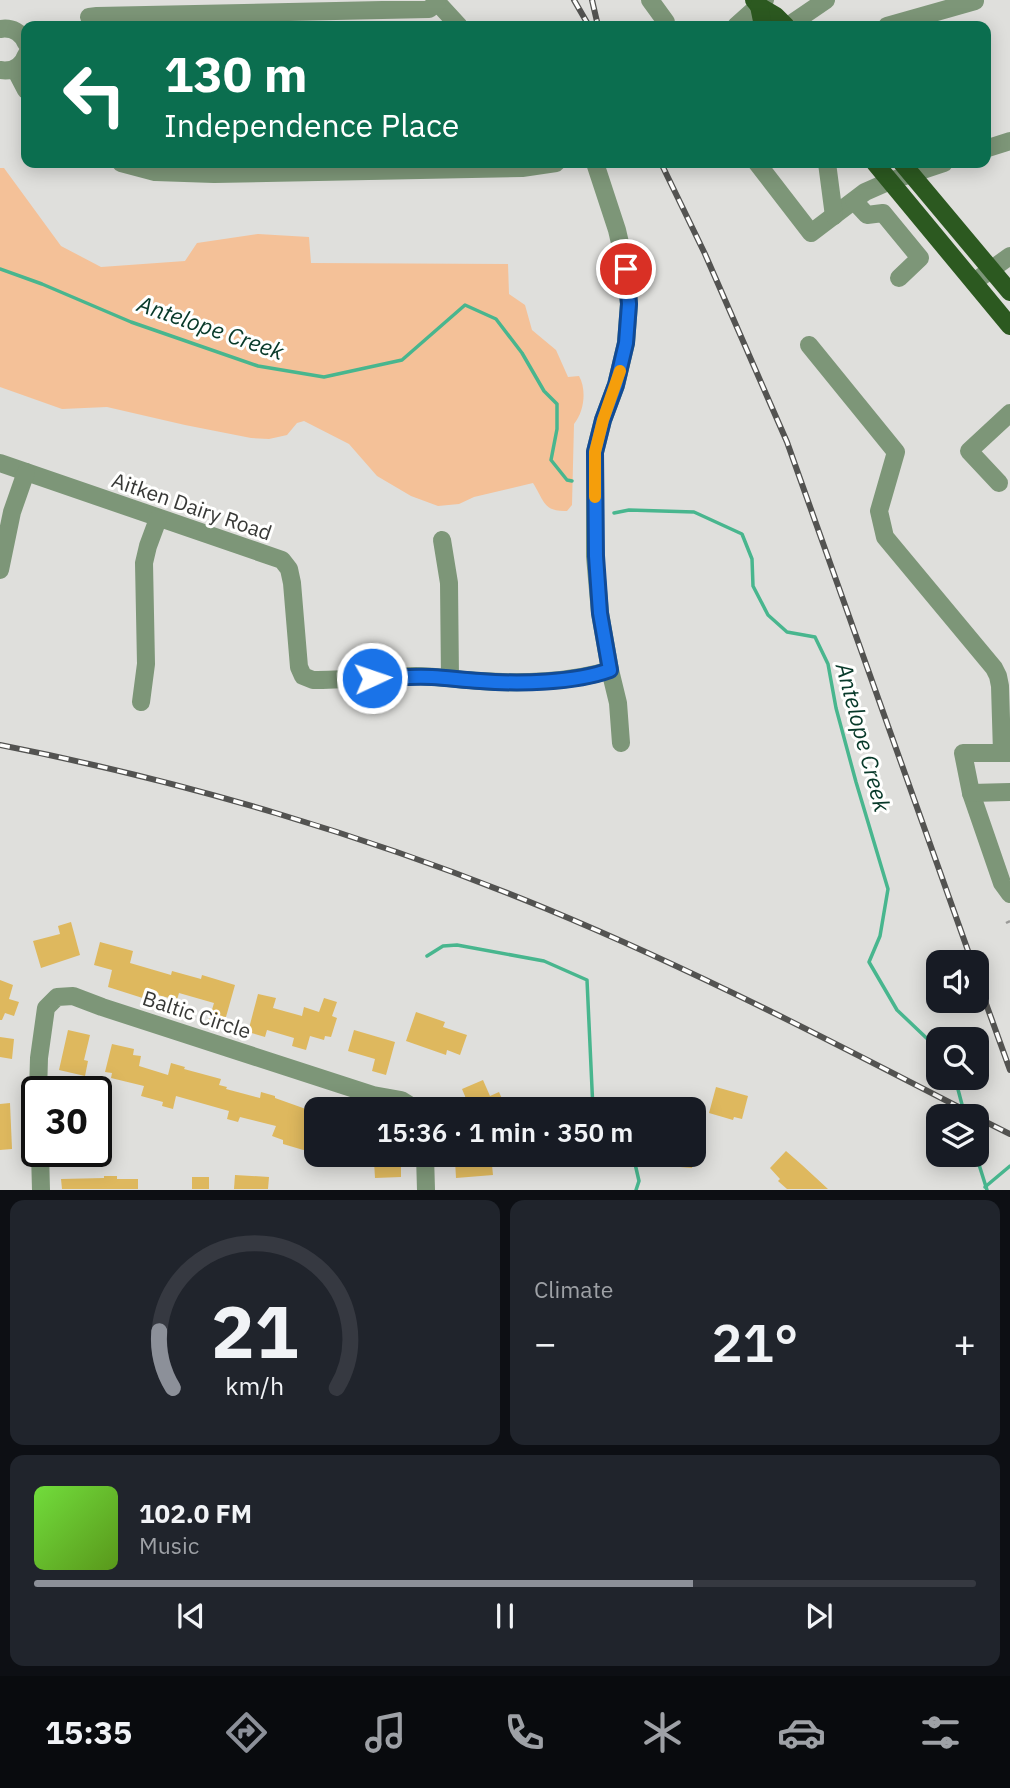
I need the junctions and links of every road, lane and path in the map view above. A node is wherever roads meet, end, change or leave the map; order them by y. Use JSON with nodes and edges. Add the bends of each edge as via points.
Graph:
{"nodes":[{"id":1,"x":650,"y":0,"type":"edge"},
{"id":2,"x":826,"y":0,"type":"edge"},
{"id":3,"x":436,"y":1,"type":"edge"},
{"id":4,"x":975,"y":1,"type":"edge"},
{"id":5,"x":759,"y":2,"type":"edge"},
{"id":6,"x":88,"y":14,"type":"edge"},
{"id":7,"x":454,"y":21,"type":"edge"},
{"id":8,"x":665,"y":21,"type":"edge"},
{"id":9,"x":741,"y":21,"type":"edge"},
{"id":10,"x":762,"y":21,"type":"edge"},
{"id":11,"x":782,"y":21,"type":"edge"},
{"id":12,"x":808,"y":21,"type":"edge"},
{"id":13,"x":905,"y":21,"type":"edge"},
{"id":14,"x":0,"y":29,"type":"edge"},
{"id":15,"x":21,"y":36,"type":"edge"},
{"id":16,"x":1010,"y":141,"type":"edge"},
{"id":17,"x":991,"y":147,"type":"edge"},
{"id":18,"x":140,"y":168,"type":"edge"},
{"id":19,"x":522,"y":168,"type":"edge"},
{"id":20,"x":597,"y":168,"type":"edge"},
{"id":21,"x":761,"y":168,"type":"edge"},
{"id":22,"x":828,"y":168,"type":"edge"},
{"id":23,"x":879,"y":168,"type":"edge"},
{"id":24,"x":906,"y":168,"type":"edge"},
{"id":25,"x":890,"y":180,"type":"junction"},
{"id":26,"x":854,"y":201,"type":"junction"},
{"id":27,"x":834,"y":216,"type":"junction"},
{"id":28,"x":1010,"y":256,"type":"edge"},
{"id":29,"x":991,"y":269,"type":"junction"},
{"id":30,"x":899,"y":278,"type":"dead end"},
{"id":31,"x":974,"y":282,"type":"junction"},
{"id":32,"x":1010,"y":292,"type":"edge"},
{"id":33,"x":1010,"y":326,"type":"edge"},
{"id":34,"x":808,"y":345,"type":"dead end"},
{"id":35,"x":1010,"y":413,"type":"edge"},
{"id":36,"x":0,"y":463,"type":"edge"},
{"id":37,"x":26,"y":472,"type":"junction"},
{"id":38,"x":999,"y":483,"type":"dead end"},
{"id":39,"x":158,"y":519,"type":"junction"},
{"id":40,"x":442,"y":540,"type":"dead end"},
{"id":41,"x":0,"y":570,"type":"edge"},
{"id":42,"x":610,"y":670,"type":"junction"},
{"id":43,"x":450,"y":678,"type":"junction"},
{"id":44,"x":141,"y":702,"type":"dead end"},
{"id":45,"x":621,"y":743,"type":"dead end"},
{"id":46,"x":1006,"y":753,"type":"edge"},
{"id":47,"x":1010,"y":792,"type":"edge"},
{"id":48,"x":971,"y":793,"type":"junction"},
{"id":49,"x":1010,"y":894,"type":"edge"},
{"id":50,"x":38,"y":1076,"type":"edge"},
{"id":51,"x":380,"y":1097,"type":"edge"},
{"id":52,"x":40,"y":1167,"type":"edge"},
{"id":53,"x":425,"y":1167,"type":"edge"},
{"id":54,"x":41,"y":1189,"type":"edge"},
{"id":55,"x":426,"y":1189,"type":"edge"}],
"edges":[{"from":1,"to":8,"type":"street"},
{"from":2,"to":12,"type":"street"},
{"from":3,"to":6,"type":"street","via":[[429,9]]},
{"from":3,"to":7,"type":"street"},
{"from":4,"to":13,"type":"street"},
{"from":5,"to":9,"type":"street"},
{"from":5,"to":10,"type":"main road"},
{"from":5,"to":11,"type":"main road"},
{"from":14,"to":15,"type":"street"},
{"from":16,"to":17,"type":"street"},
{"from":18,"to":19,"type":"street","via":[[214,174]]},
{"from":20,"to":42,"type":"street","via":[[617,230],[629,304],[626,343],[595,452],[596,565]]},
{"from":21,"to":27,"type":"street","via":[[811,233]]},
{"from":22,"to":27,"type":"street"},
{"from":23,"to":25,"type":"main road"},
{"from":24,"to":25,"type":"street"},
{"from":24,"to":29,"type":"main road"},
{"from":25,"to":26,"type":"street"},
{"from":25,"to":31,"type":"main road"},
{"from":26,"to":27,"type":"street"},
{"from":26,"to":30,"type":"street","via":[[867,215],[883,213],[920,258]]},
{"from":28,"to":29,"type":"street"},
{"from":29,"to":31,"type":"street"},
{"from":29,"to":32,"type":"main road"},
{"from":31,"to":33,"type":"main road"},
{"from":34,"to":46,"type":"street","via":[[896,452],[879,512],[885,537],[994,668]]},
{"from":35,"to":38,"type":"street","via":[[969,450]]},
{"from":36,"to":37,"type":"street","name":"Aitken Dairy Road"},
{"from":37,"to":39,"type":"street","name":"Aitken Dairy Road"},
{"from":37,"to":41,"type":"street"},
{"from":39,"to":43,"type":"street","name":"Aitken Dairy Road","via":[[282,560],[292,583],[303,676],[313,680]]},
{"from":39,"to":44,"type":"street","via":[[144,563],[146,664]]},
{"from":40,"to":43,"type":"street","via":[[449,583]]},
{"from":42,"to":43,"type":"street","name":"Aitken Dairy Road","via":[[567,680]]},
{"from":42,"to":45,"type":"street"},
{"from":46,"to":48,"type":"street","via":[[963,754]]},
{"from":47,"to":48,"type":"street"},
{"from":48,"to":49,"type":"street","via":[[1002,883]]},
{"from":50,"to":51,"type":"street","name":"Baltic Circle","via":[[46,1008],[57,997],[73,996]]},
{"from":52,"to":54,"type":"street"},
{"from":53,"to":55,"type":"street"}]}
